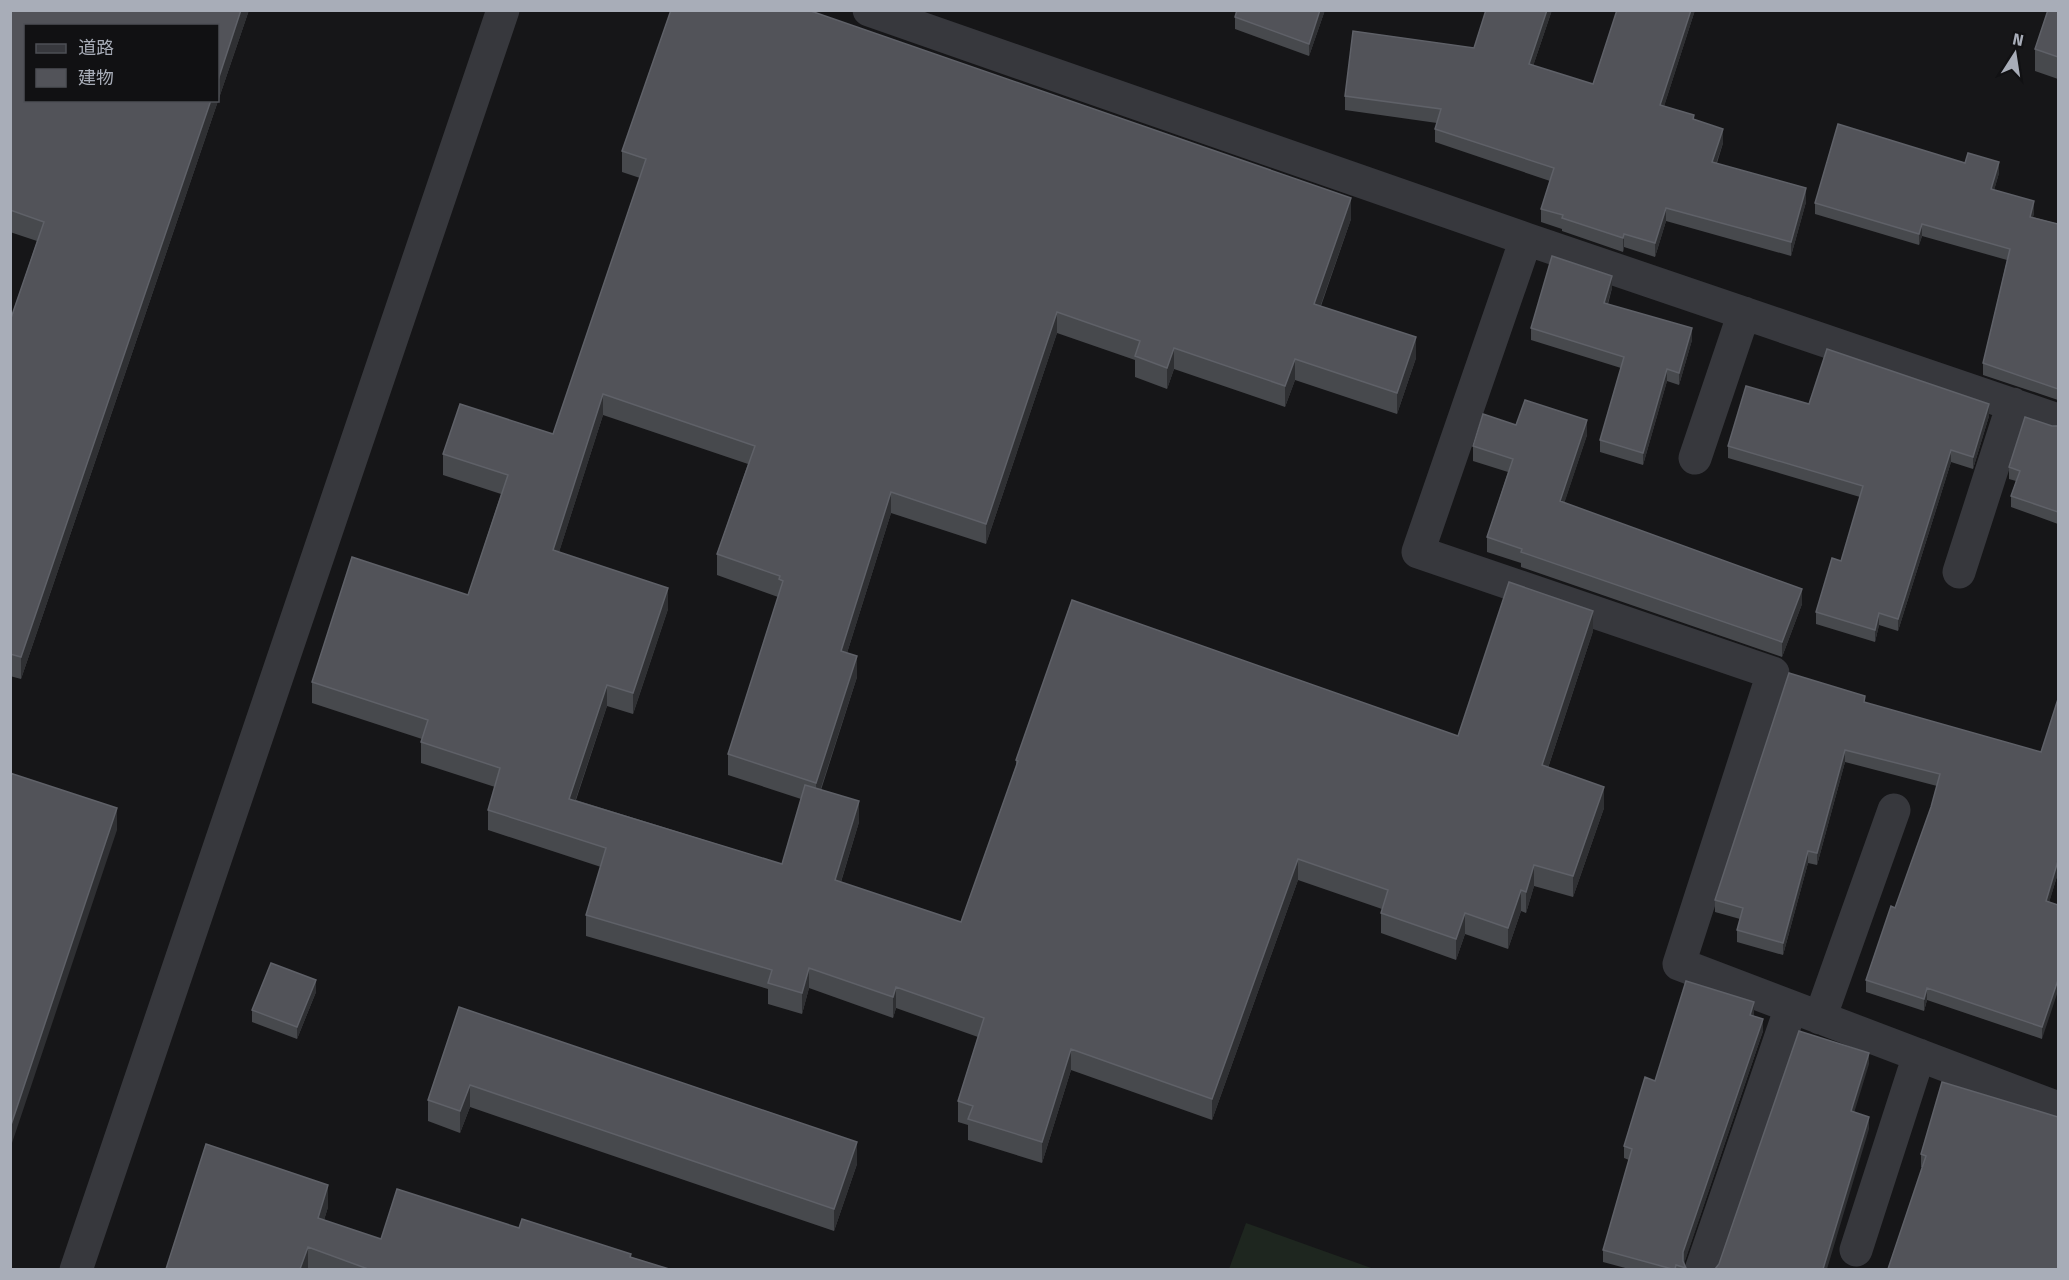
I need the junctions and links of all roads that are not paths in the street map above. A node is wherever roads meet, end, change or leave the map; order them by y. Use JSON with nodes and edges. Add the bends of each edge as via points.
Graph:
{"nodes":[{"id":1,"x":502,"y":10,"type":"edge"},
{"id":2,"x":869,"y":10,"type":"edge"},
{"id":3,"x":1526,"y":239,"type":"junction"},
{"id":4,"x":1744,"y":313,"type":"junction"},
{"id":5,"x":2013,"y":404,"type":"junction"},
{"id":6,"x":2058,"y":420,"type":"edge"},
{"id":7,"x":1695,"y":458,"type":"dead end"},
{"id":8,"x":1959,"y":572,"type":"dead end"},
{"id":9,"x":1894,"y":810,"type":"dead end"},
{"id":10,"x":1806,"y":1012,"type":"junction"},
{"id":11,"x":1919,"y":1055,"type":"junction"},
{"id":12,"x":2058,"y":1108,"type":"edge"},
{"id":13,"x":1857,"y":1250,"type":"dead end"},
{"id":14,"x":76,"y":1269,"type":"edge"},
{"id":15,"x":1701,"y":1269,"type":"edge"}],
"edges":[{"from":1,"to":14,"type":"street"},
{"from":2,"to":3,"type":"street"},
{"from":3,"to":4,"type":"street"},
{"from":3,"to":10,"type":"street","via":[[1418,552],[1773,673],[1679,964]]},
{"from":4,"to":5,"type":"street"},
{"from":4,"to":7,"type":"street"},
{"from":5,"to":6,"type":"street"},
{"from":5,"to":8,"type":"street"},
{"from":9,"to":10,"type":"street"},
{"from":10,"to":11,"type":"street"},
{"from":10,"to":15,"type":"street"},
{"from":11,"to":12,"type":"street"},
{"from":11,"to":13,"type":"street"}]}
